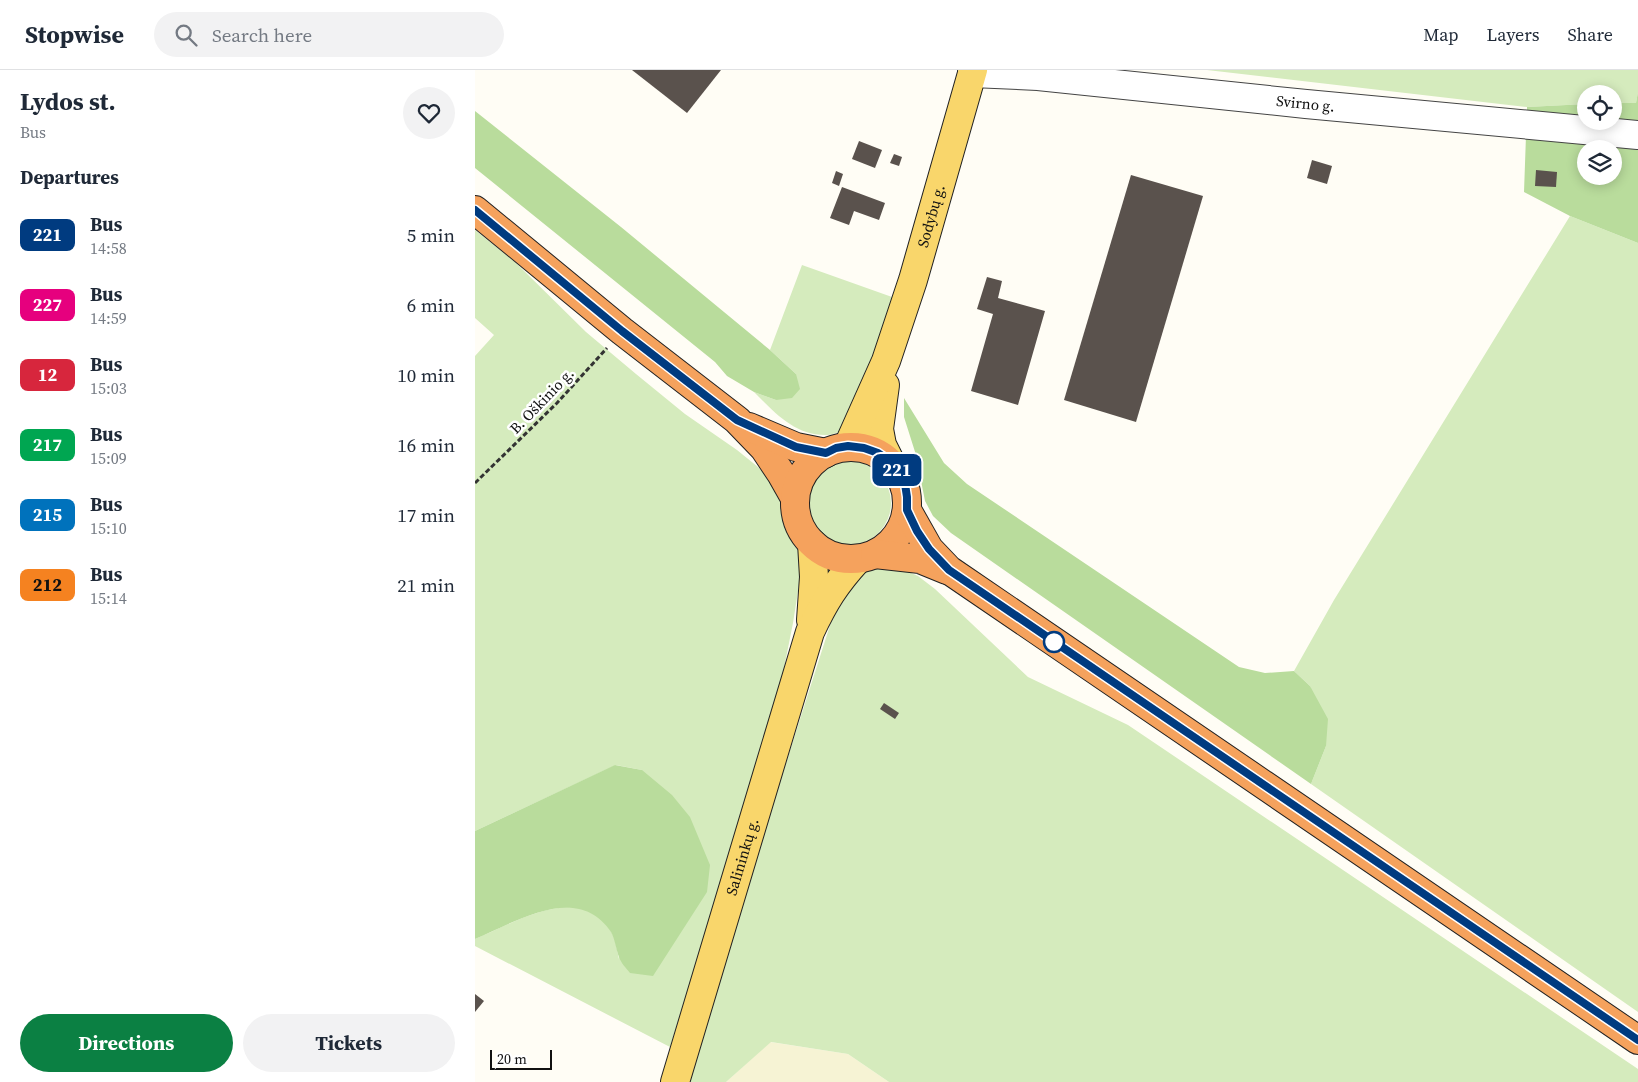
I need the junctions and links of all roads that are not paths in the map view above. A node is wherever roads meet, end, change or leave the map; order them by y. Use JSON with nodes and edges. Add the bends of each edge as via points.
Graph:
{"nodes":[{"id":1,"x":973,"y":71,"type":"edge"},
{"id":2,"x":1039,"y":73,"type":"edge"},
{"id":3,"x":1638,"y":135,"type":"edge"},
{"id":4,"x":475,"y":210,"type":"edge"},
{"id":5,"x":886,"y":361,"type":"junction"},
{"id":6,"x":737,"y":420,"type":"junction"},
{"id":7,"x":837,"y":450,"type":"junction"},
{"id":8,"x":891,"y":462,"type":"junction"},
{"id":9,"x":795,"y":498,"type":"junction"},
{"id":10,"x":907,"y":510,"type":"junction"},
{"id":11,"x":812,"y":543,"type":"junction"},
{"id":12,"x":866,"y":556,"type":"junction"},
{"id":13,"x":949,"y":570,"type":"junction"},
{"id":14,"x":810,"y":632,"type":"junction"},
{"id":15,"x":1638,"y":1040,"type":"edge"},
{"id":16,"x":675,"y":1082,"type":"edge"}],
"edges":[{"from":1,"to":2,"type":"street","name":"Svirno g."},
{"from":1,"to":5,"type":"main road","name":"Sodybų g.","via":[[913,280]]},
{"from":2,"to":3,"type":"street","name":"Svirno g.","via":[[1316,105]]},
{"from":4,"to":6,"type":"highway"},
{"from":5,"to":7,"type":"main road","name":"Sodybų g."},
{"from":5,"to":8,"type":"main road","name":"Sodybų g.","via":[[879,429],[881,445]]},
{"from":6,"to":7,"type":"highway","via":[[796,447]]},
{"from":6,"to":9,"type":"highway","via":[[764,448]]},
{"from":7,"to":8,"type":"highway","via":[[864,448]]},
{"from":7,"to":9,"type":"highway","via":[[814,461],[804,471]]},
{"from":8,"to":10,"type":"highway","via":[[905,484]]},
{"from":9,"to":11,"type":"highway","via":[[798,522]]},
{"from":10,"to":12,"type":"highway","via":[[897,536],[887,546]]},
{"from":10,"to":13,"type":"highway","via":[[929,549]]},
{"from":11,"to":12,"type":"highway","via":[[822,551],[845,559]]},
{"from":11,"to":14,"type":"main road","name":"Salininkų g.","via":[[814,577]]},
{"from":12,"to":13,"type":"highway","via":[[920,560]]},
{"from":12,"to":14,"type":"main road","name":"Salininkų g.","via":[[836,584]]},
{"from":13,"to":15,"type":"highway"},
{"from":14,"to":16,"type":"main road","name":"Salininkų g."}]}
